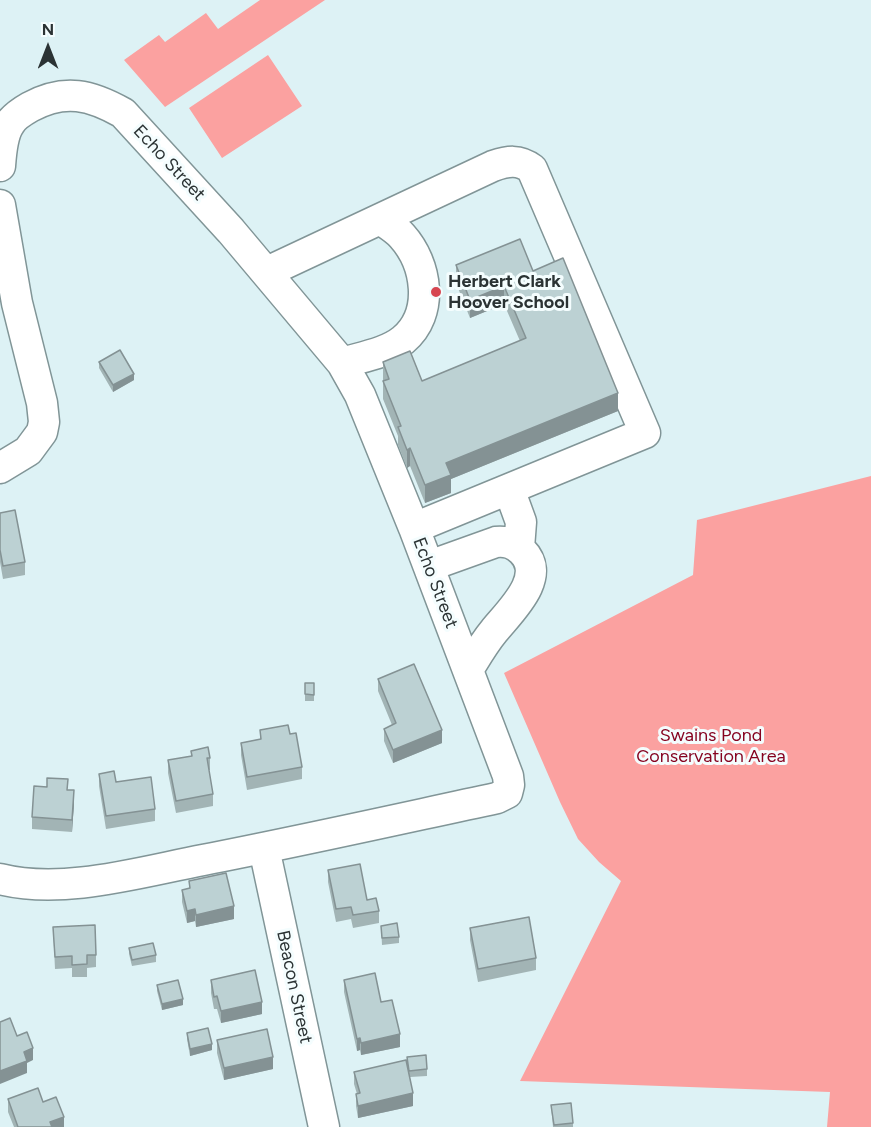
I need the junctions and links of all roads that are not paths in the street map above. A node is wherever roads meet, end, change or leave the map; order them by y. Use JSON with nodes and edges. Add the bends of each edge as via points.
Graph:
{"nodes":[{"id":1,"x":0,"y":166,"type":"edge"},
{"id":2,"x":0,"y":205,"type":"edge"},
{"id":3,"x":380,"y":219,"type":"junction"},
{"id":4,"x":267,"y":272,"type":"junction"},
{"id":5,"x":342,"y":363,"type":"junction"},
{"id":6,"x":12,"y":463,"type":"edge"},
{"id":7,"x":509,"y":489,"type":"junction"},
{"id":8,"x":414,"y":528,"type":"junction"},
{"id":9,"x":519,"y":548,"type":"junction"},
{"id":10,"x":429,"y":566,"type":"junction"},
{"id":11,"x":468,"y":670,"type":"junction"},
{"id":12,"x":264,"y":848,"type":"junction"},
{"id":13,"x":0,"y":879,"type":"edge"},
{"id":14,"x":324,"y":1127,"type":"edge"}],
"edges":[{"from":1,"to":4,"type":"street","name":"Echo Street","via":[[9,125],[26,109],[64,96],[98,100],[123,113]]},
{"from":2,"to":6,"type":"street","via":[[44,422],[35,444]]},
{"from":3,"to":4,"type":"street"},
{"from":3,"to":5,"type":"street","via":[[401,235],[419,263],[424,282],[422,308],[403,340]]},
{"from":3,"to":7,"type":"street","via":[[504,162],[527,165],[536,177],[645,433]]},
{"from":4,"to":5,"type":"street","name":"Echo Street"},
{"from":5,"to":8,"type":"street","name":"Echo Street","via":[[360,395]]},
{"from":7,"to":8,"type":"street"},
{"from":7,"to":9,"type":"street","via":[[521,522]]},
{"from":8,"to":10,"type":"street","name":"Echo Street"},
{"from":9,"to":10,"type":"street","via":[[496,542]]},
{"from":9,"to":11,"type":"street","via":[[530,564],[525,593]]},
{"from":10,"to":11,"type":"street","name":"Echo Street"},
{"from":11,"to":12,"type":"street","name":"Echo Street","via":[[508,776],[507,793]]},
{"from":12,"to":13,"type":"street","name":"Echo Street","via":[[70,884],[32,885]]},
{"from":12,"to":14,"type":"street","name":"Beacon Street"}]}
